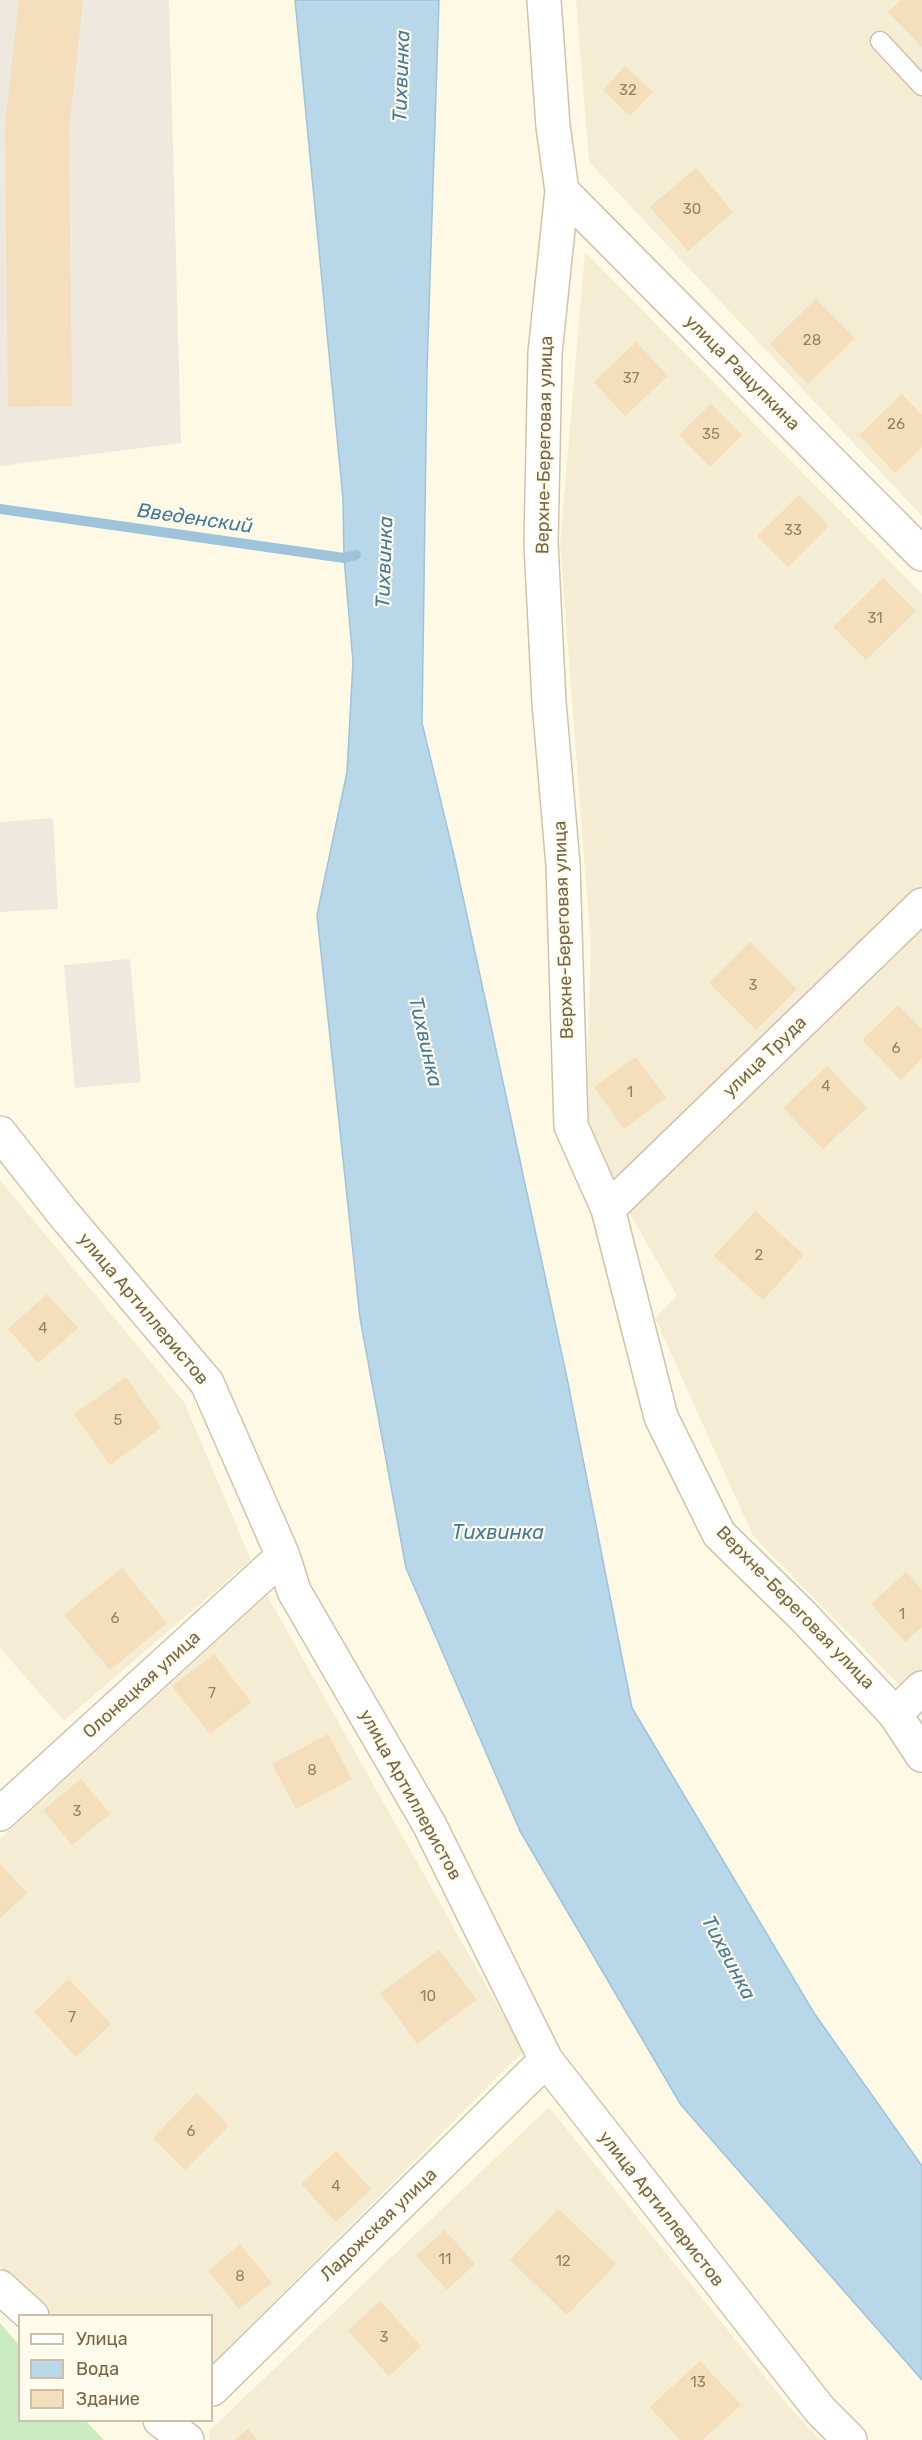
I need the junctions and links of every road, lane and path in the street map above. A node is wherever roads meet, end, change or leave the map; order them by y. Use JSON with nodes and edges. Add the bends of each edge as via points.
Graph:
{"nodes":[{"id":1,"x":544,"y":0,"type":"edge"},
{"id":2,"x":880,"y":41,"type":"dead end"},
{"id":3,"x":922,"y":86,"type":"edge"},
{"id":4,"x":562,"y":191,"type":"junction"},
{"id":5,"x":922,"y":554,"type":"edge"},
{"id":6,"x":922,"y":905,"type":"edge"},
{"id":7,"x":0,"y":1133,"type":"edge"},
{"id":8,"x":608,"y":1209,"type":"junction"},
{"id":9,"x":283,"y":1556,"type":"junction"},
{"id":10,"x":922,"y":1688,"type":"edge"},
{"id":11,"x":895,"y":1713,"type":"junction"},
{"id":12,"x":922,"y":1755,"type":"edge"},
{"id":13,"x":0,"y":1814,"type":"edge"},
{"id":14,"x":546,"y":2061,"type":"junction"},
{"id":15,"x":0,"y":2287,"type":"edge"},
{"id":16,"x":30,"y":2314,"type":"edge"},
{"id":17,"x":213,"y":2388,"type":"edge"},
{"id":18,"x":850,"y":2440,"type":"edge"}],
"edges":[{"from":1,"to":4,"type":"street","name":"Верхне-Береговая улица"},
{"from":2,"to":3,"type":"lane"},
{"from":4,"to":5,"type":"street","name":"улица Ращупкина"},
{"from":4,"to":8,"type":"street","name":"Верхне-Береговая улица","via":[[545,353],[542,555],[563,865],[571,1126]]},
{"from":6,"to":8,"type":"street","name":"улица Труда"},
{"from":7,"to":9,"type":"street","name":"улица Артиллеристов","via":[[207,1383]]},
{"from":8,"to":11,"type":"street","name":"Верхне-Береговая улица","via":[[661,1417],[719,1534]]},
{"from":9,"to":13,"type":"street","name":"Олонецкая улица"},
{"from":9,"to":14,"type":"street","name":"улица Артиллеристов","via":[[294,1591],[429,1824]]},
{"from":10,"to":11,"type":"street"},
{"from":11,"to":12,"type":"street","name":"Верхне-Береговая улица"},
{"from":14,"to":17,"type":"street","name":"Ладожская улица"},
{"from":14,"to":18,"type":"street","name":"улица Артиллеристов","via":[[820,2410]]},
{"from":15,"to":16,"type":"street"}]}
